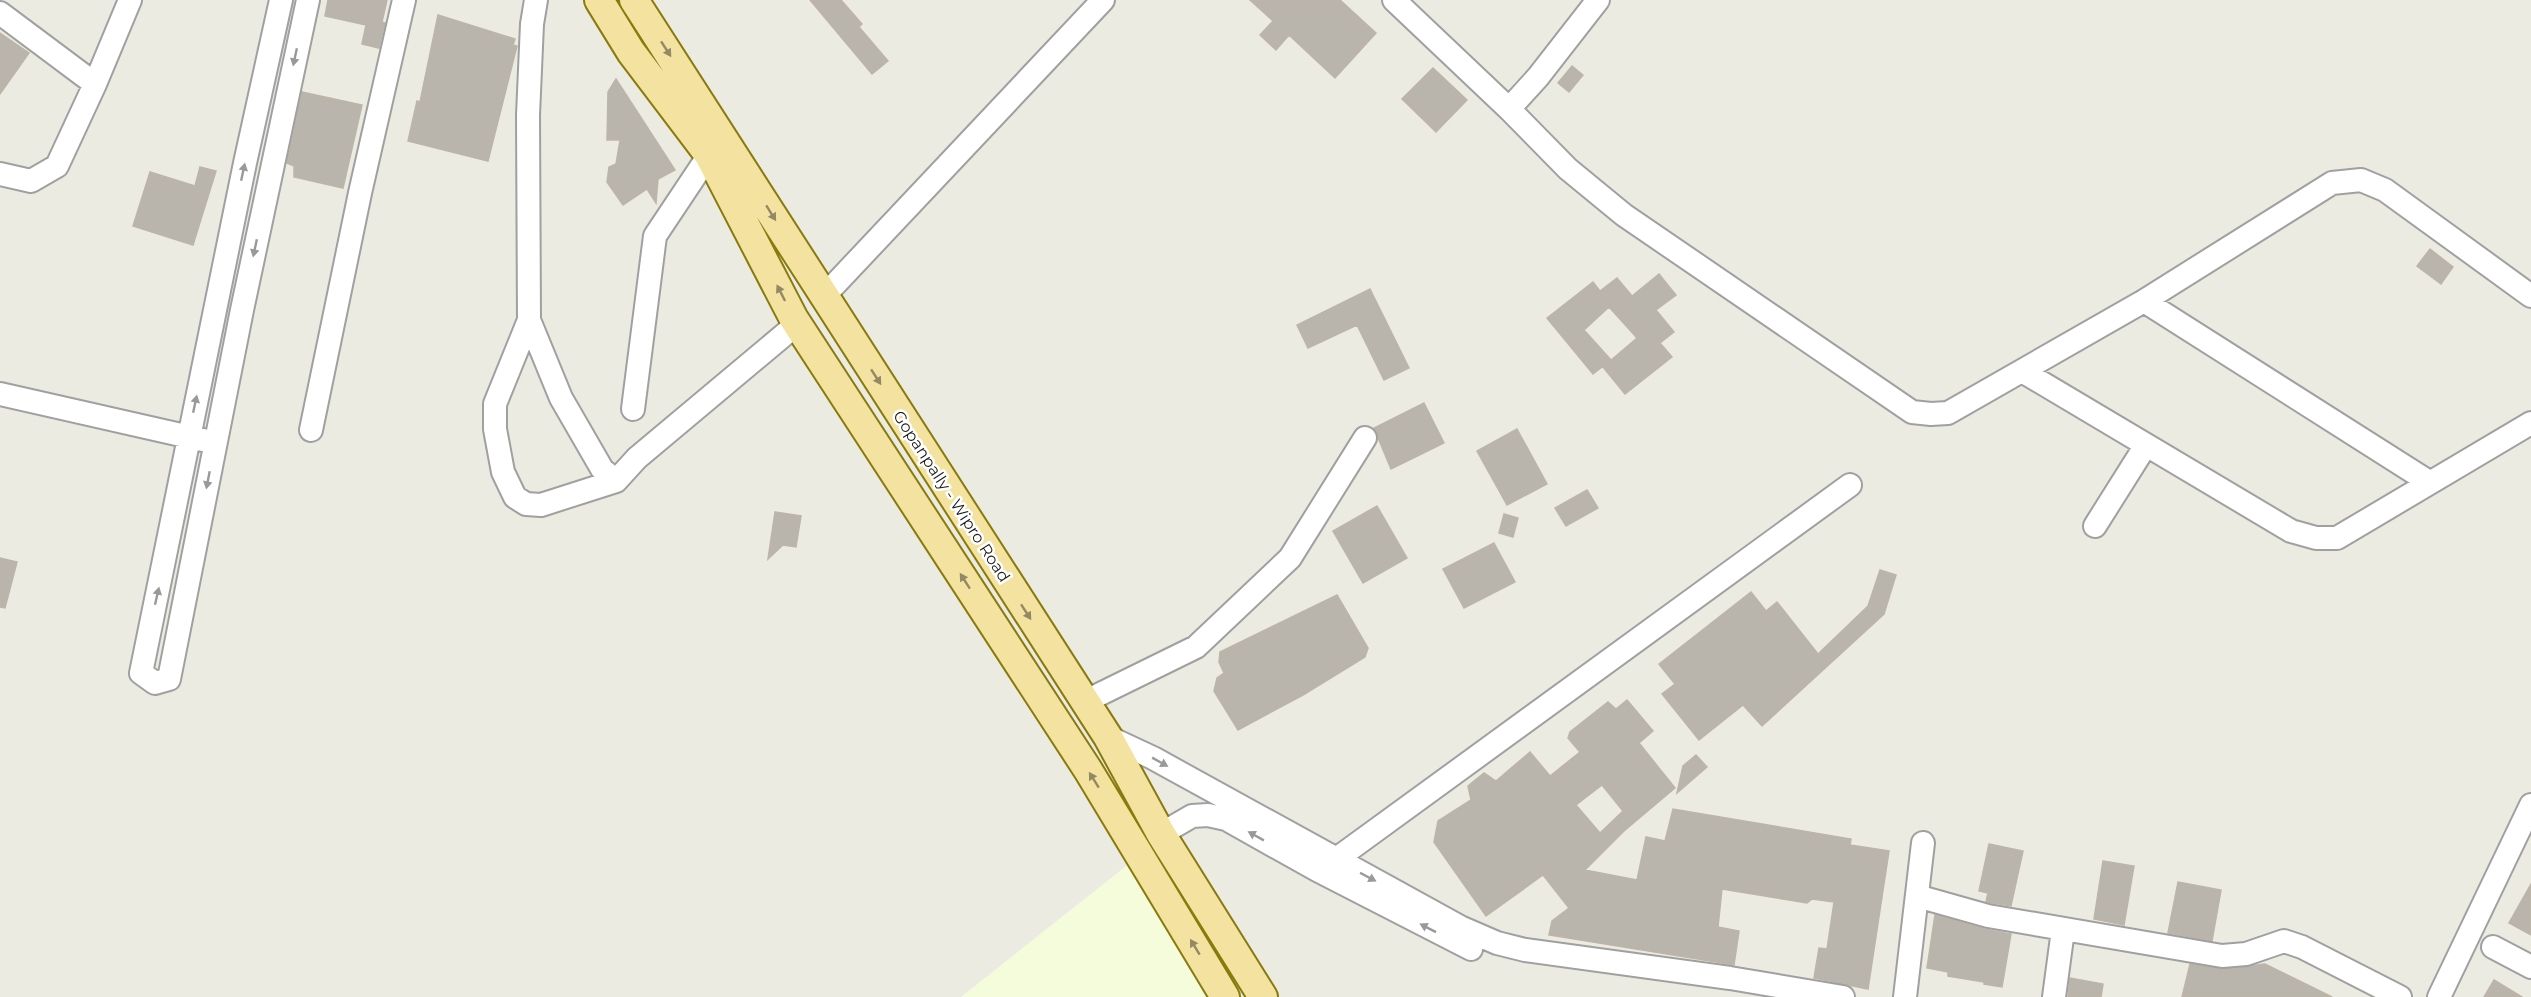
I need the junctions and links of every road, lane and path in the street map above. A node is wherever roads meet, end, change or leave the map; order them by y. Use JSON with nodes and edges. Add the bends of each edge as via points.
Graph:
{"nodes":[{"id":1,"x":130,"y":0,"type":"edge"},
{"id":2,"x":281,"y":0,"type":"edge"},
{"id":3,"x":308,"y":0,"type":"edge"},
{"id":4,"x":404,"y":0,"type":"edge"},
{"id":5,"x":536,"y":0,"type":"edge"},
{"id":6,"x":599,"y":0,"type":"edge"},
{"id":7,"x":634,"y":0,"type":"edge"},
{"id":8,"x":1103,"y":0,"type":"edge"},
{"id":9,"x":1394,"y":0,"type":"edge"},
{"id":10,"x":1598,"y":0,"type":"edge"},
{"id":11,"x":0,"y":13,"type":"edge"},
{"id":12,"x":95,"y":84,"type":"junction"},
{"id":13,"x":1509,"y":109,"type":"junction"},
{"id":14,"x":709,"y":155,"type":"junction"},
{"id":15,"x":0,"y":174,"type":"edge"},
{"id":16,"x":824,"y":296,"type":"junction"},
{"id":17,"x":2531,"y":296,"type":"edge"},
{"id":18,"x":2144,"y":302,"type":"junction"},
{"id":19,"x":529,"y":320,"type":"junction"},
{"id":20,"x":797,"y":324,"type":"junction"},
{"id":21,"x":2022,"y":371,"type":"junction"},
{"id":22,"x":0,"y":394,"type":"edge"},
{"id":23,"x":633,"y":409,"type":"dead end"},
{"id":24,"x":2531,"y":423,"type":"edge"},
{"id":25,"x":311,"y":430,"type":"dead end"},
{"id":26,"x":188,"y":436,"type":"junction"},
{"id":27,"x":1365,"y":438,"type":"dead end"},
{"id":28,"x":216,"y":442,"type":"junction"},
{"id":29,"x":2146,"y":446,"type":"junction"},
{"id":30,"x":616,"y":481,"type":"junction"},
{"id":31,"x":2429,"y":482,"type":"junction"},
{"id":32,"x":1850,"y":485,"type":"dead end"},
{"id":33,"x":2095,"y":526,"type":"dead end"},
{"id":34,"x":1084,"y":702,"type":"junction"},
{"id":35,"x":1108,"y":737,"type":"junction"},
{"id":36,"x":2531,"y":805,"type":"edge"},
{"id":37,"x":2525,"y":830,"type":"edge"},
{"id":38,"x":1161,"y":834,"type":"junction"},
{"id":39,"x":1923,"y":843,"type":"dead end"},
{"id":40,"x":1335,"y":860,"type":"junction"},
{"id":41,"x":1917,"y":896,"type":"junction"},
{"id":42,"x":2063,"y":930,"type":"junction"},
{"id":43,"x":2493,"y":947,"type":"dead end"},
{"id":44,"x":2531,"y":967,"type":"edge"},
{"id":45,"x":1734,"y":991,"type":"edge"},
{"id":46,"x":1225,"y":997,"type":"edge"},
{"id":47,"x":1263,"y":997,"type":"edge"},
{"id":48,"x":1843,"y":997,"type":"edge"},
{"id":49,"x":1905,"y":997,"type":"edge"},
{"id":50,"x":2054,"y":997,"type":"edge"},
{"id":51,"x":2400,"y":997,"type":"edge"},
{"id":52,"x":2439,"y":997,"type":"edge"}],
"edges":[{"from":1,"to":12,"type":"street"},
{"from":26,"to":2,"type":"street","one_way":true},
{"from":3,"to":28,"type":"street","one_way":true},
{"from":4,"to":25,"type":"street"},
{"from":5,"to":19,"type":"street","via":[[528,115]]},
{"from":6,"to":14,"type":"main road","via":[[631,52]]},
{"from":7,"to":16,"type":"main road","name":"Gopanpally - Wipro Road","one_way":true},
{"from":8,"to":16,"type":"street"},
{"from":9,"to":13,"type":"street"},
{"from":10,"to":13,"type":"street"},
{"from":11,"to":12,"type":"street"},
{"from":12,"to":15,"type":"street","via":[[57,166],[31,181]]},
{"from":13,"to":21,"type":"street","via":[[1568,169],[1624,215],[1912,412],[1948,413]]},
{"from":20,"to":14,"type":"main road","one_way":true},
{"from":14,"to":23,"type":"street","via":[[655,236]]},
{"from":16,"to":34,"type":"main road","name":"Gopanpally - Wipro Road","one_way":true},
{"from":17,"to":18,"type":"street","via":[[2385,190],[2361,180],[2332,183]]},
{"from":18,"to":21,"type":"street"},
{"from":18,"to":31,"type":"street"},
{"from":19,"to":30,"type":"street","via":[[561,398],[602,469]]},
{"from":19,"to":30,"type":"street","via":[[495,404],[503,472],[515,497],[526,504],[540,505]]},
{"from":20,"to":30,"type":"street","via":[[637,458]]},
{"from":46,"to":20,"type":"main road","one_way":true,"via":[[1088,770]]},
{"from":21,"to":29,"type":"street"},
{"from":22,"to":26,"type":"street"},
{"from":24,"to":31,"type":"street"},
{"from":26,"to":28,"type":"street"},
{"from":28,"to":26,"type":"street","one_way":true,"via":[[169,679],[155,683],[141,674]]},
{"from":27,"to":34,"type":"street","via":[[1290,558],[1196,647]]},
{"from":29,"to":31,"type":"street","via":[[2291,531],[2316,538],[2337,538]]},
{"from":29,"to":33,"type":"street"},
{"from":32,"to":40,"type":"street"},
{"from":34,"to":35,"type":"main road","name":"Gopanpally - Wipro Road"},
{"from":35,"to":38,"type":"main road","name":"Gopanpally - Wipro Road"},
{"from":35,"to":40,"type":"street","one_way":true},
{"from":36,"to":37,"type":"street"},
{"from":37,"to":52,"type":"street"},
{"from":45,"to":38,"type":"street","one_way":true,"via":[[1492,958],[1317,870],[1226,819],[1192,816]]},
{"from":38,"to":47,"type":"main road","name":"Gopanpally - Wipro Road"},
{"from":39,"to":41,"type":"street"},
{"from":40,"to":45,"type":"street","one_way":true,"via":[[1497,943]]},
{"from":41,"to":42,"type":"street","via":[[1988,916]]},
{"from":41,"to":49,"type":"street"},
{"from":42,"to":50,"type":"street"},
{"from":42,"to":51,"type":"street","via":[[2222,956],[2246,954],[2284,941]]},
{"from":43,"to":44,"type":"street"},
{"from":45,"to":48,"type":"street"}]}
